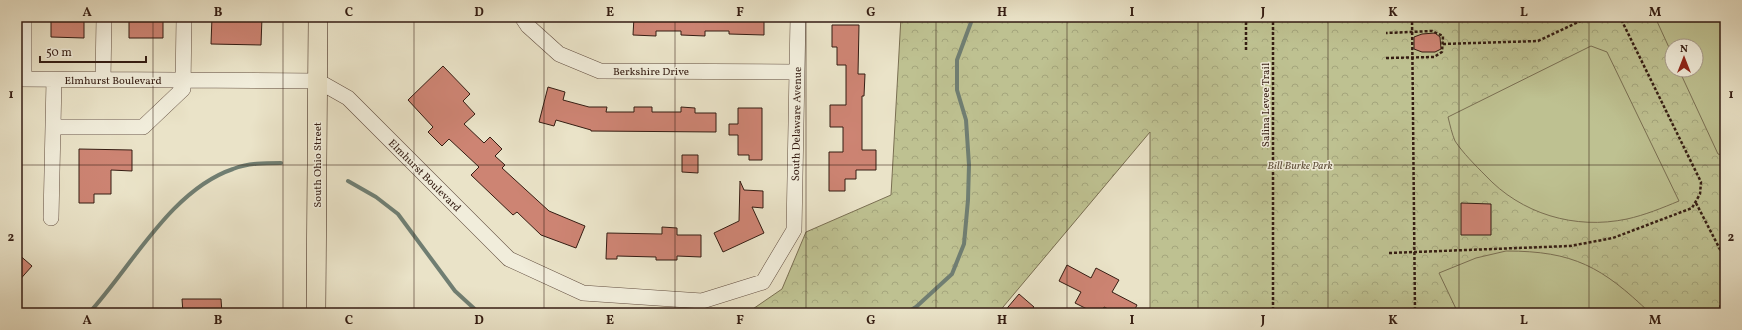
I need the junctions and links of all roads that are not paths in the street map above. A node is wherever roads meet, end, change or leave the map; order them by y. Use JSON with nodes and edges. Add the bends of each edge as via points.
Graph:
{"nodes":[{"id":1,"x":24,"y":17,"type":"edge"},
{"id":2,"x":104,"y":17,"type":"edge"},
{"id":3,"x":184,"y":17,"type":"edge"},
{"id":4,"x":318,"y":17,"type":"edge"},
{"id":5,"x":522,"y":17,"type":"edge"},
{"id":6,"x":798,"y":17,"type":"edge"},
{"id":7,"x":798,"y":72,"type":"junction"},
{"id":8,"x":20,"y":79,"type":"edge"},
{"id":9,"x":54,"y":80,"type":"junction"},
{"id":10,"x":103,"y":80,"type":"junction"},
{"id":11,"x":183,"y":80,"type":"junction"},
{"id":12,"x":318,"y":81,"type":"junction"},
{"id":13,"x":52,"y":127,"type":"junction"},
{"id":14,"x":51,"y":218,"type":"dead end"},
{"id":15,"x":794,"y":230,"type":"joint"},
{"id":16,"x":316,"y":313,"type":"edge"}],
"edges":[{"from":1,"to":8,"type":"street"},
{"from":2,"to":10,"type":"street"},
{"from":3,"to":11,"type":"street"},
{"from":4,"to":12,"type":"main road","name":"South Ohio Street"},
{"from":5,"to":7,"type":"street","name":"Berkshire Drive","via":[[528,26],[559,54],[600,70]]},
{"from":6,"to":7,"type":"street","name":"South Delaware Avenue"},
{"from":7,"to":15,"type":"street","name":"South Delaware Avenue"},
{"from":8,"to":9,"type":"street","name":"Elmhurst Boulevard"},
{"from":9,"to":10,"type":"street","name":"Elmhurst Boulevard"},
{"from":9,"to":13,"type":"street"},
{"from":10,"to":11,"type":"street","name":"Elmhurst Boulevard"},
{"from":11,"to":12,"type":"street","name":"Elmhurst Boulevard"},
{"from":11,"to":13,"type":"street","via":[[183,89],[143,127]]},
{"from":12,"to":15,"type":"street","name":"Elmhurst Boulevard","via":[[348,98],[509,259],[582,293],[702,301],[763,282]]},
{"from":12,"to":16,"type":"main road","name":"South Ohio Street"},
{"from":13,"to":14,"type":"street"}]}
